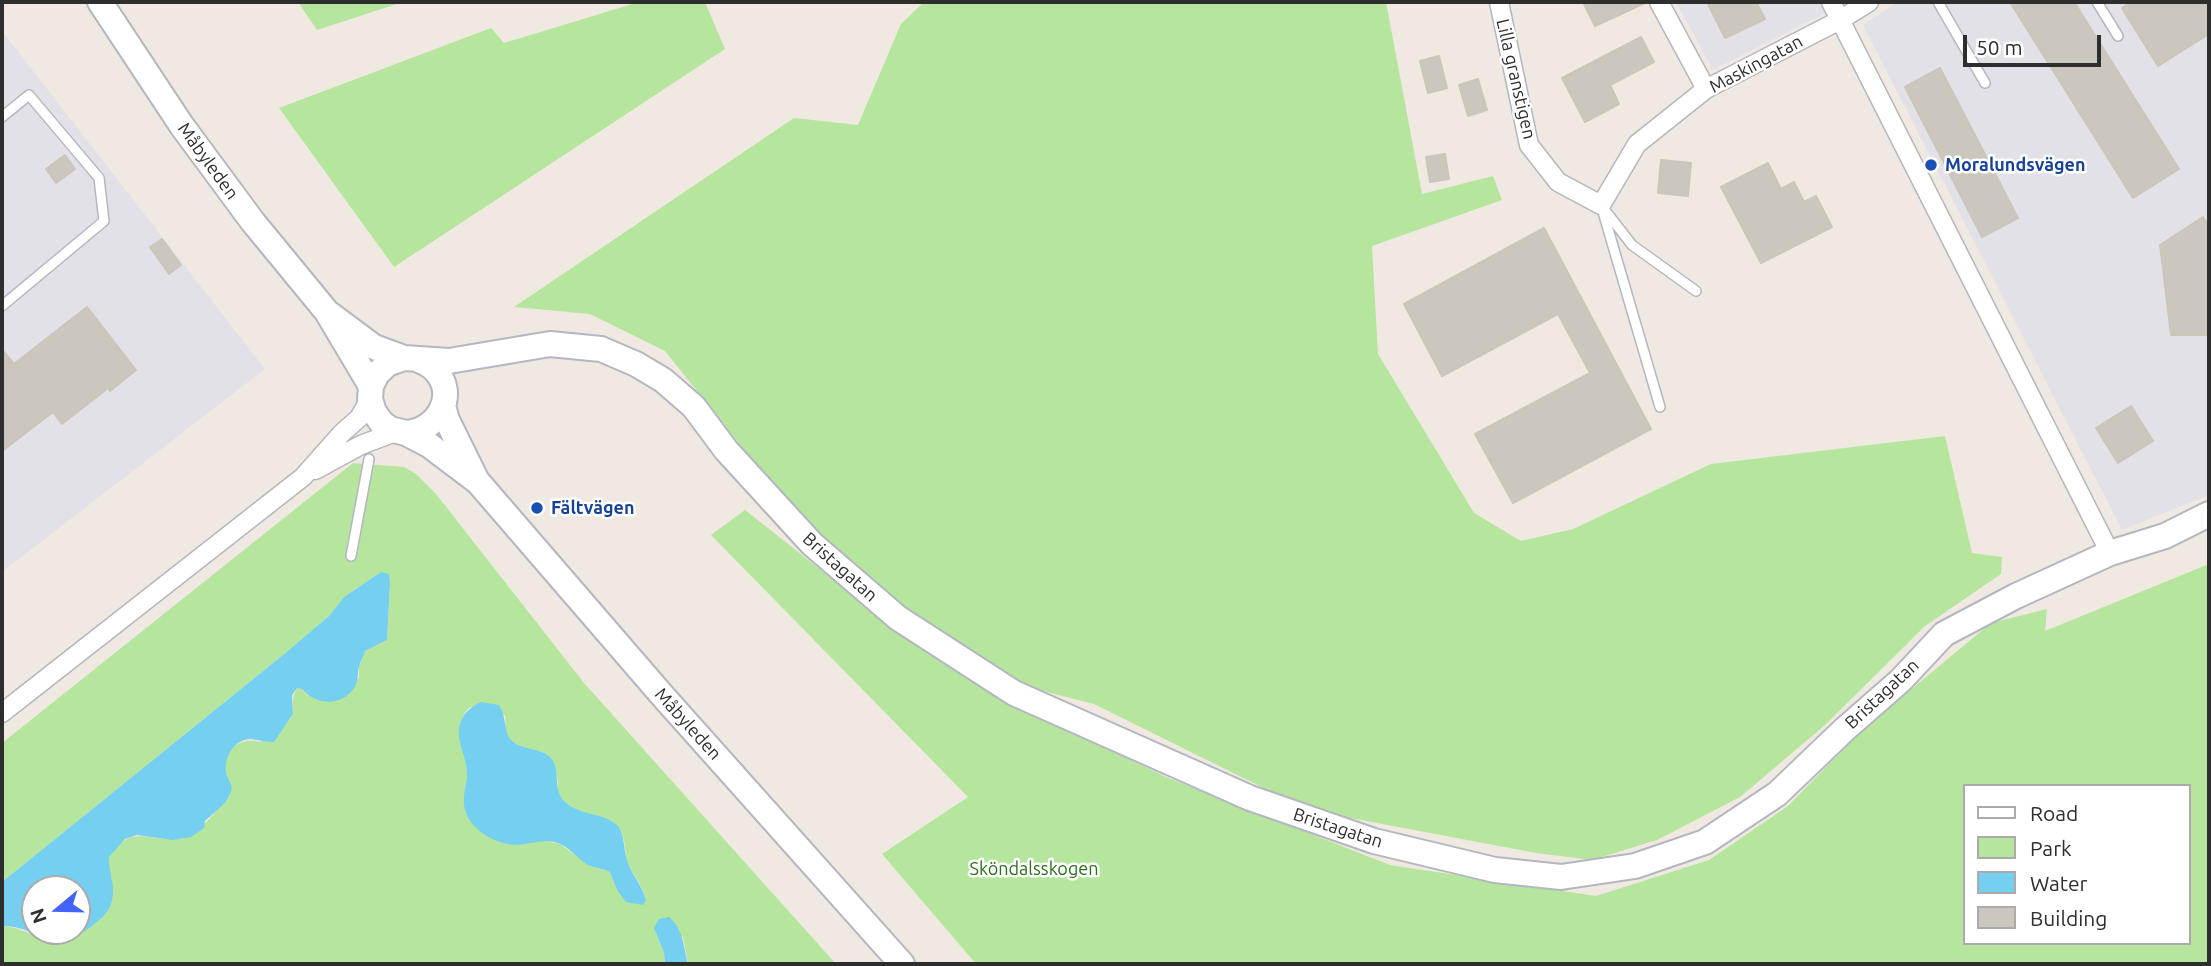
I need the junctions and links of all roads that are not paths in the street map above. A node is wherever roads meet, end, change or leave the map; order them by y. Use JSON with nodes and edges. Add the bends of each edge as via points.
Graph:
{"nodes":[{"id":1,"x":100,"y":2,"type":"edge"},
{"id":2,"x":1499,"y":2,"type":"edge"},
{"id":3,"x":1659,"y":2,"type":"edge"},
{"id":4,"x":1831,"y":2,"type":"edge"},
{"id":5,"x":1869,"y":2,"type":"edge"},
{"id":6,"x":1938,"y":2,"type":"edge"},
{"id":7,"x":2096,"y":2,"type":"edge"},
{"id":8,"x":1840,"y":20,"type":"junction"},
{"id":9,"x":2118,"y":36,"type":"dead end"},
{"id":10,"x":1985,"y":83,"type":"dead end"},
{"id":11,"x":1706,"y":89,"type":"junction"},
{"id":12,"x":2,"y":117,"type":"edge"},
{"id":13,"x":1601,"y":205,"type":"junction"},
{"id":14,"x":1696,"y":291,"type":"dead end"},
{"id":15,"x":2,"y":306,"type":"edge"},
{"id":16,"x":327,"y":312,"type":"junction"},
{"id":17,"x":509,"y":351,"type":"junction"},
{"id":18,"x":412,"y":359,"type":"junction"},
{"id":19,"x":371,"y":393,"type":"junction"},
{"id":20,"x":444,"y":401,"type":"junction"},
{"id":21,"x":1660,"y":407,"type":"dead end"},
{"id":22,"x":402,"y":432,"type":"junction"},
{"id":23,"x":369,"y":459,"type":"dead end"},
{"id":24,"x":303,"y":477,"type":"junction"},
{"id":25,"x":478,"y":482,"type":"junction"},
{"id":26,"x":2209,"y":514,"type":"edge"},
{"id":27,"x":2110,"y":554,"type":"junction"},
{"id":28,"x":351,"y":556,"type":"dead end"},
{"id":29,"x":2,"y":713,"type":"edge"},
{"id":30,"x":902,"y":964,"type":"edge"}],
"edges":[{"from":1,"to":16,"type":"street","name":"Måbyleden","via":[[253,222]]},
{"from":2,"to":13,"type":"street","name":"Lilla granstigen","via":[[1529,145],[1558,182]]},
{"from":3,"to":11,"type":"street"},
{"from":4,"to":8,"type":"street"},
{"from":5,"to":8,"type":"street","name":"Maskingatan"},
{"from":6,"to":10,"type":"lane"},
{"from":7,"to":9,"type":"lane"},
{"from":8,"to":11,"type":"street","name":"Maskingatan"},
{"from":8,"to":27,"type":"street"},
{"from":11,"to":13,"type":"street","name":"Maskingatan","via":[[1637,144]]},
{"from":12,"to":15,"type":"lane","via":[[30,95],[99,178],[104,222]]},
{"from":13,"to":14,"type":"lane","via":[[1632,244]]},
{"from":13,"to":21,"type":"lane"},
{"from":16,"to":18,"type":"street","name":"Måbyleden","via":[[374,347]]},
{"from":16,"to":19,"type":"street","name":"Måbyleden"},
{"from":17,"to":18,"type":"street","name":"Bristagatan","via":[[449,361]]},
{"from":17,"to":20,"type":"street","name":"Bristagatan","via":[[478,366]]},
{"from":17,"to":27,"type":"street","name":"Bristagatan","via":[[550,344],[601,349],[663,380],[694,407],[726,450],[812,544],[898,618],[1014,693],[1250,798],[1374,841],[1495,870],[1561,877],[1635,866],[1705,842],[1777,794],[1944,634]]},
{"from":18,"to":19,"type":"street","via":[[387,364],[377,374]]},
{"from":18,"to":20,"type":"street","name":"Måbyleden","via":[[433,368],[443,382]]},
{"from":19,"to":22,"type":"street","name":"Måbyleden","via":[[381,422]]},
{"from":19,"to":24,"type":"street","via":[[359,418]]},
{"from":20,"to":22,"type":"street","via":[[435,422],[425,429]]},
{"from":20,"to":25,"type":"street","name":"Måbyleden","via":[[447,420]]},
{"from":22,"to":24,"type":"street","via":[[361,445]]},
{"from":22,"to":25,"type":"street","name":"Måbyleden","via":[[429,445]]},
{"from":23,"to":28,"type":"lane"},
{"from":24,"to":29,"type":"street"},
{"from":25,"to":30,"type":"street","name":"Måbyleden"},
{"from":26,"to":27,"type":"street","name":"Bristagatan","via":[[2165,536]]}]}
